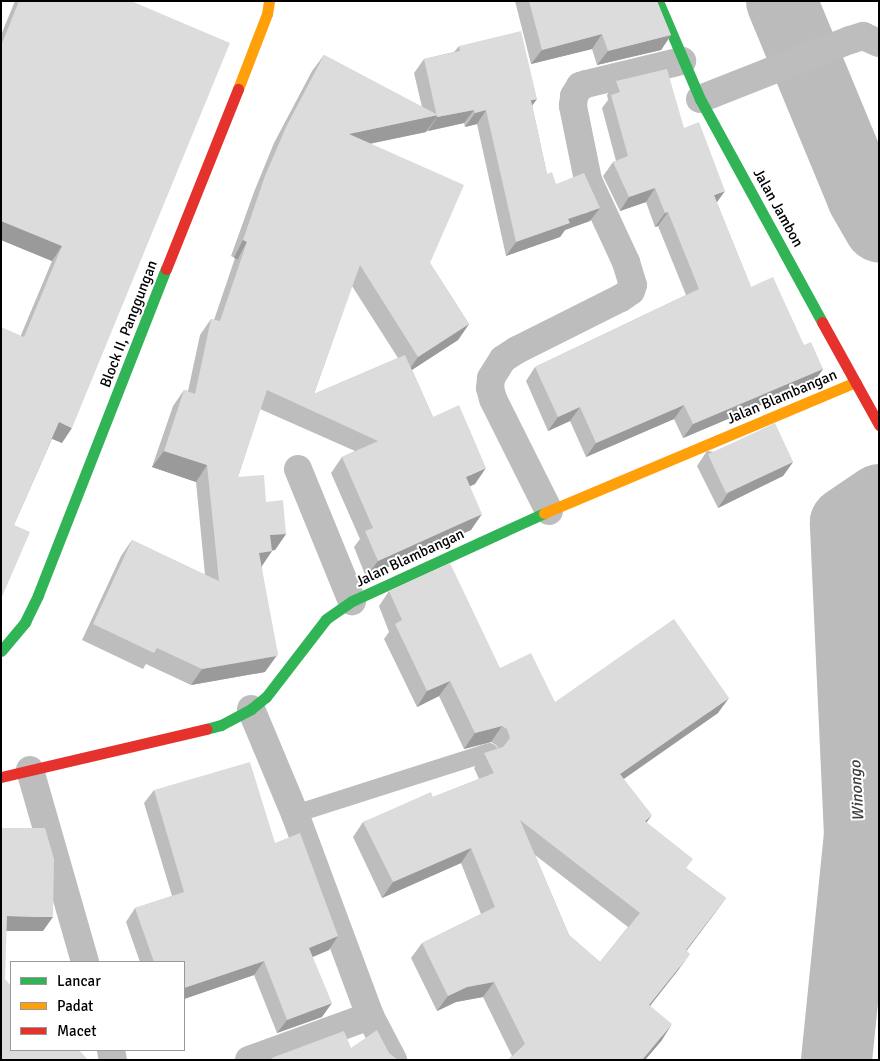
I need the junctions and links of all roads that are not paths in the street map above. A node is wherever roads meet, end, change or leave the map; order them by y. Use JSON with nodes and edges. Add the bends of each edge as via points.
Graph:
{"nodes":[{"id":1,"x":269,"y":1,"type":"edge"},
{"id":2,"x":658,"y":1,"type":"edge"},
{"id":3,"x":879,"y":43,"type":"edge"},
{"id":4,"x":682,"y":61,"type":"junction"},
{"id":5,"x":700,"y":98,"type":"junction"},
{"id":6,"x":856,"y":382,"type":"junction"},
{"id":7,"x":879,"y":425,"type":"edge"},
{"id":8,"x":298,"y":469,"type":"dead end"},
{"id":9,"x":549,"y":511,"type":"junction"},
{"id":10,"x":352,"y":601,"type":"junction"},
{"id":11,"x":1,"y":651,"type":"edge"},
{"id":12,"x":251,"y":709,"type":"junction"},
{"id":13,"x":489,"y":752,"type":"edge"},
{"id":14,"x":30,"y":770,"type":"junction"},
{"id":15,"x":1,"y":777,"type":"edge"},
{"id":16,"x":295,"y":814,"type":"junction"},
{"id":17,"x":85,"y":961,"type":"edge"},
{"id":18,"x":370,"y":1016,"type":"junction"},
{"id":19,"x":248,"y":1060,"type":"edge"},
{"id":20,"x":393,"y":1060,"type":"edge"}],
"edges":[{"from":1,"to":11,"type":"street","name":"Block II, Panggungan","via":[[267,14],[38,595],[25,622]]},
{"from":2,"to":4,"type":"street","name":"Jalan Jambon"},
{"from":3,"to":5,"type":"street","via":[[863,36]]},
{"from":4,"to":5,"type":"street","name":"Jalan Jambon"},
{"from":4,"to":9,"type":"street","via":[[586,84],[580,86],[574,96],[573,106],[588,180],[626,262],[632,285],[631,291],[622,298],[517,350],[503,360],[492,378],[493,399]]},
{"from":5,"to":6,"type":"street","name":"Jalan Jambon"},
{"from":6,"to":7,"type":"street","name":"Jalan Jambon"},
{"from":6,"to":9,"type":"street","name":"Jalan Blambangan"},
{"from":8,"to":10,"type":"street"},
{"from":9,"to":10,"type":"street","name":"Jalan Blambangan"},
{"from":10,"to":12,"type":"street","name":"Jalan Blambangan","via":[[326,619],[279,681]]},
{"from":12,"to":14,"type":"street","name":"Jalan Blambangan","via":[[221,725]]},
{"from":12,"to":16,"type":"street"},
{"from":13,"to":16,"type":"lane"},
{"from":14,"to":15,"type":"street","name":"Jalan Blambangan"},
{"from":14,"to":17,"type":"street"},
{"from":16,"to":18,"type":"street"},
{"from":18,"to":19,"type":"street"},
{"from":18,"to":20,"type":"street"}]}
